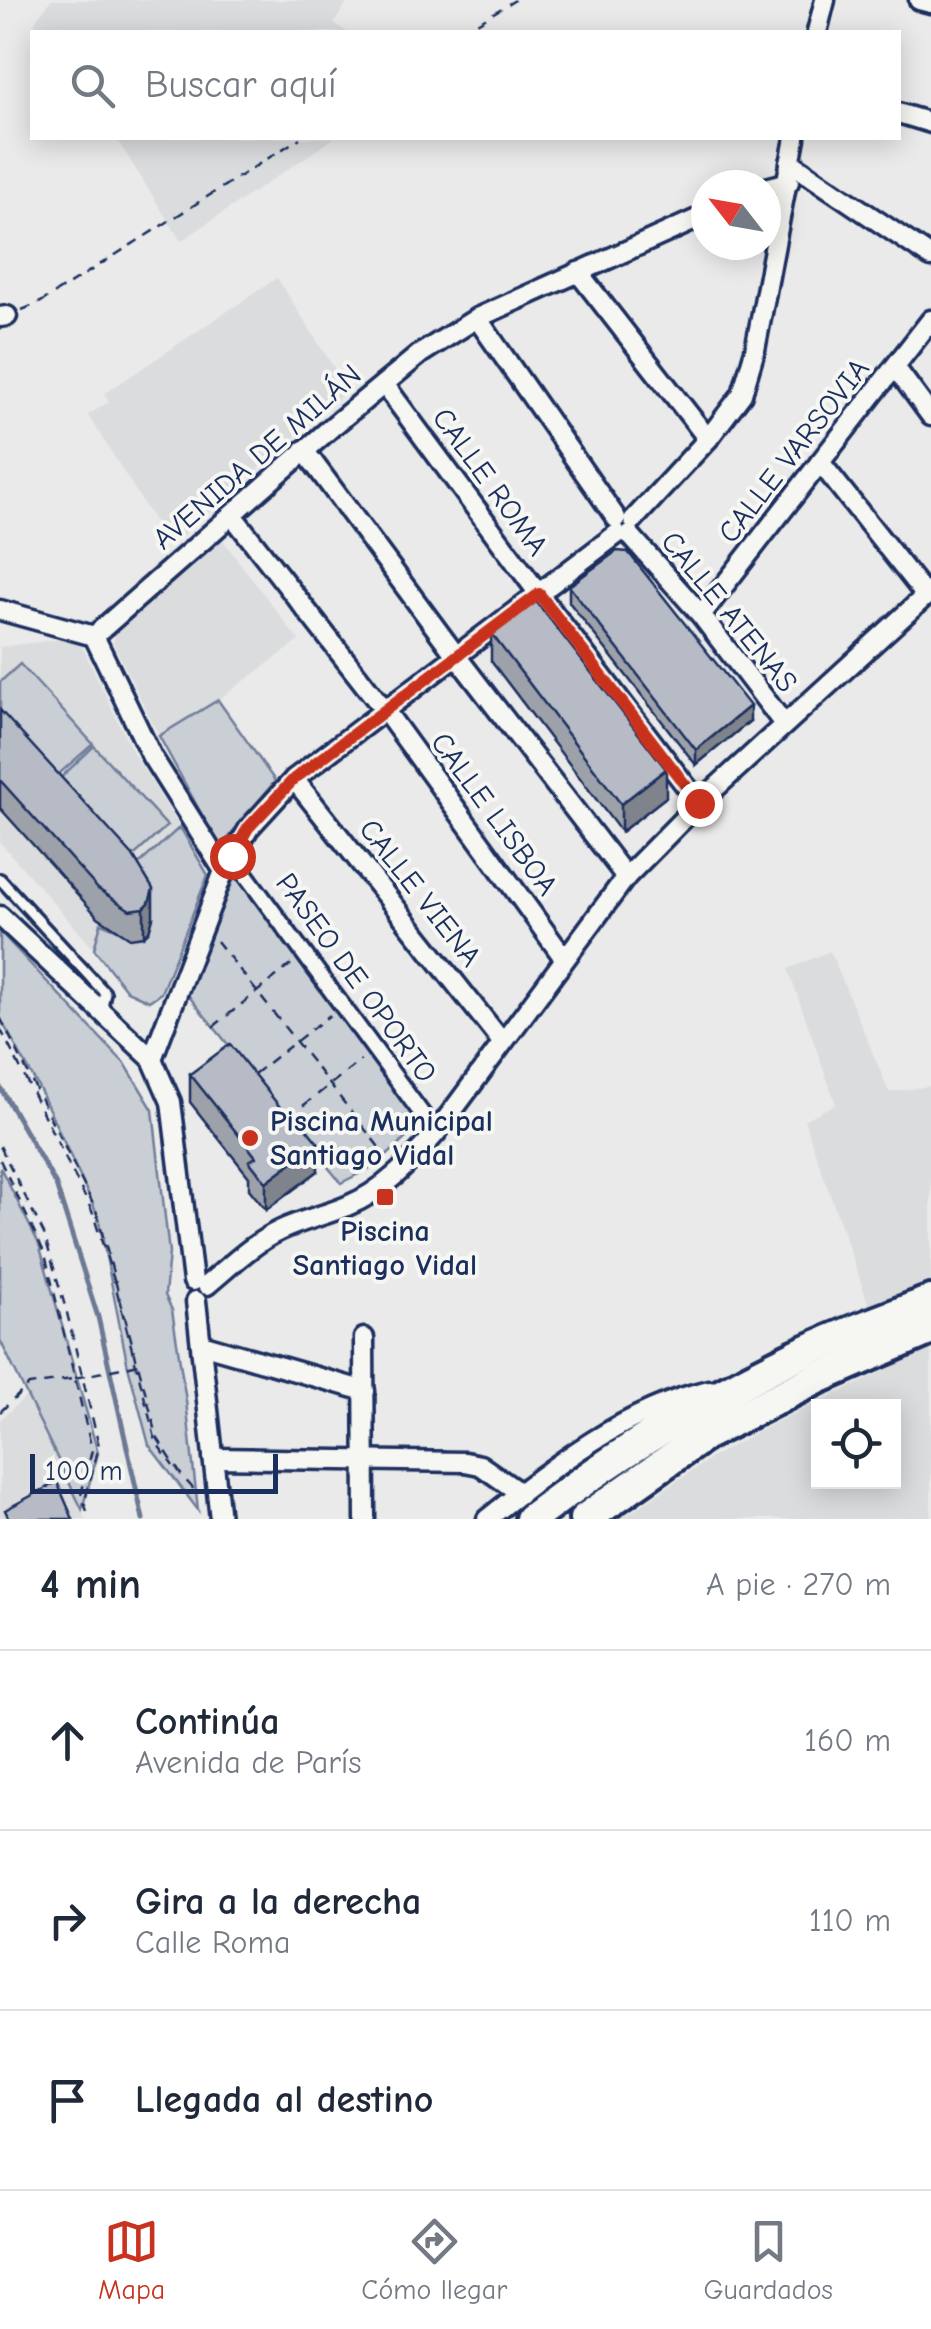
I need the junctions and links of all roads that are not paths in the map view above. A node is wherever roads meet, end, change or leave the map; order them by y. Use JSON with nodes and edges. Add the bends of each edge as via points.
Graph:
{"nodes":[{"id":1,"x":825,"y":0,"type":"edge"},
{"id":2,"x":818,"y":30,"type":"edge"},
{"id":3,"x":901,"y":114,"type":"edge"},
{"id":4,"x":931,"y":123,"type":"edge"},
{"id":5,"x":794,"y":140,"type":"edge"},
{"id":6,"x":790,"y":162,"type":"junction"},
{"id":7,"x":788,"y":182,"type":"junction"},
{"id":8,"x":781,"y":184,"type":"edge"},
{"id":9,"x":691,"y":222,"type":"edge"},
{"id":10,"x":931,"y":257,"type":"edge"},
{"id":11,"x":578,"y":272,"type":"junction"},
{"id":12,"x":477,"y":318,"type":"junction"},
{"id":13,"x":931,"y":320,"type":"edge"},
{"id":14,"x":894,"y":367,"type":"junction"},
{"id":15,"x":384,"y":384,"type":"junction"},
{"id":16,"x":931,"y":416,"type":"edge"},
{"id":17,"x":708,"y":439,"type":"junction"},
{"id":18,"x":304,"y":450,"type":"junction"},
{"id":19,"x":820,"y":462,"type":"junction"},
{"id":20,"x":232,"y":515,"type":"junction"},
{"id":21,"x":624,"y":527,"type":"junction"},
{"id":22,"x":539,"y":594,"type":"junction"},
{"id":23,"x":928,"y":594,"type":"edge"},
{"id":24,"x":0,"y":610,"type":"edge"},
{"id":25,"x":701,"y":615,"type":"junction"},
{"id":26,"x":94,"y":636,"type":"junction"},
{"id":27,"x":456,"y":657,"type":"junction"},
{"id":28,"x":386,"y":712,"type":"junction"},
{"id":29,"x":784,"y":724,"type":"junction"},
{"id":30,"x":294,"y":779,"type":"junction"},
{"id":31,"x":699,"y":803,"type":"junction"},
{"id":32,"x":228,"y":863,"type":"junction"},
{"id":33,"x":626,"y":876,"type":"junction"},
{"id":34,"x":0,"y":879,"type":"edge"},
{"id":35,"x":0,"y":916,"type":"edge"},
{"id":36,"x":564,"y":958,"type":"junction"},
{"id":37,"x":101,"y":1010,"type":"junction"},
{"id":38,"x":502,"y":1042,"type":"junction"},
{"id":39,"x":152,"y":1060,"type":"junction"},
{"id":40,"x":436,"y":1133,"type":"junction"},
{"id":41,"x":199,"y":1289,"type":"junction"},
{"id":42,"x":931,"y":1300,"type":"edge"},
{"id":43,"x":931,"y":1328,"type":"edge"},
{"id":44,"x":364,"y":1338,"type":"dead end"},
{"id":45,"x":201,"y":1344,"type":"junction"},
{"id":46,"x":365,"y":1391,"type":"junction"},
{"id":47,"x":213,"y":1458,"type":"junction"},
{"id":48,"x":366,"y":1459,"type":"junction"},
{"id":49,"x":526,"y":1506,"type":"edge"},
{"id":50,"x":219,"y":1515,"type":"edge"},
{"id":51,"x":366,"y":1519,"type":"edge"},
{"id":52,"x":487,"y":1519,"type":"edge"},
{"id":53,"x":585,"y":1519,"type":"edge"}],
"edges":[{"from":1,"to":2,"type":"street"},
{"from":3,"to":4,"type":"street"},
{"from":5,"to":6,"type":"street"},
{"from":6,"to":7,"type":"street"},
{"from":6,"to":10,"type":"street"},
{"from":7,"to":8,"type":"street"},
{"from":7,"to":17,"type":"street","via":[[742,394]]},
{"from":9,"to":11,"type":"street","name":"AVENIDA DE MILÁN"},
{"from":11,"to":12,"type":"street","name":"AVENIDA DE MILÁN"},
{"from":11,"to":17,"type":"street"},
{"from":12,"to":15,"type":"street","name":"AVENIDA DE MILÁN"},
{"from":12,"to":21,"type":"street","name":"CALLE ATENAS"},
{"from":13,"to":14,"type":"street","name":"CALLE VARSOVIA"},
{"from":14,"to":16,"type":"street"},
{"from":14,"to":19,"type":"street","name":"CALLE VARSOVIA"},
{"from":15,"to":18,"type":"street","name":"AVENIDA DE MILÁN"},
{"from":15,"to":22,"type":"street","name":"CALLE ROMA"},
{"from":17,"to":21,"type":"street"},
{"from":18,"to":20,"type":"street","name":"AVENIDA DE MILÁN"},
{"from":18,"to":27,"type":"street"},
{"from":19,"to":23,"type":"street"},
{"from":19,"to":25,"type":"street","name":"CALLE VARSOVIA"},
{"from":20,"to":26,"type":"street","name":"AVENIDA DE MILÁN"},
{"from":20,"to":28,"type":"street","name":"CALLE LISBOA"},
{"from":21,"to":22,"type":"street"},
{"from":21,"to":25,"type":"street","name":"CALLE ATENAS"},
{"from":22,"to":27,"type":"street"},
{"from":22,"to":31,"type":"street","name":"CALLE ROMA"},
{"from":23,"to":29,"type":"street"},
{"from":24,"to":26,"type":"street"},
{"from":25,"to":29,"type":"street","name":"CALLE ATENAS"},
{"from":26,"to":32,"type":"street","via":[[152,756]]},
{"from":27,"to":28,"type":"street"},
{"from":27,"to":33,"type":"street"},
{"from":28,"to":30,"type":"street"},
{"from":28,"to":36,"type":"street","name":"CALLE LISBOA"},
{"from":29,"to":31,"type":"street"},
{"from":30,"to":32,"type":"street","via":[[248,828]]},
{"from":30,"to":38,"type":"street","name":"CALLE VIENA"},
{"from":31,"to":33,"type":"street"},
{"from":32,"to":39,"type":"street"},
{"from":32,"to":40,"type":"street","name":"PASEO DE OPORTO"},
{"from":33,"to":36,"type":"street"},
{"from":34,"to":37,"type":"lane","via":[[105,993]]},
{"from":35,"to":37,"type":"street"},
{"from":36,"to":38,"type":"street"},
{"from":37,"to":39,"type":"street"},
{"from":38,"to":40,"type":"street"},
{"from":39,"to":41,"type":"street","via":[[171,1102]]},
{"from":40,"to":41,"type":"street","via":[[374,1192],[282,1229]]},
{"from":41,"to":45,"type":"street"},
{"from":42,"to":49,"type":"main road","via":[[798,1354]]},
{"from":43,"to":53,"type":"main road","via":[[706,1434]]},
{"from":44,"to":46,"type":"street"},
{"from":45,"to":46,"type":"street"},
{"from":45,"to":47,"type":"street"},
{"from":46,"to":48,"type":"street"},
{"from":47,"to":48,"type":"street"},
{"from":47,"to":50,"type":"street"},
{"from":48,"to":49,"type":"street","via":[[480,1465]]},
{"from":48,"to":51,"type":"street"},
{"from":49,"to":52,"type":"street"}]}
